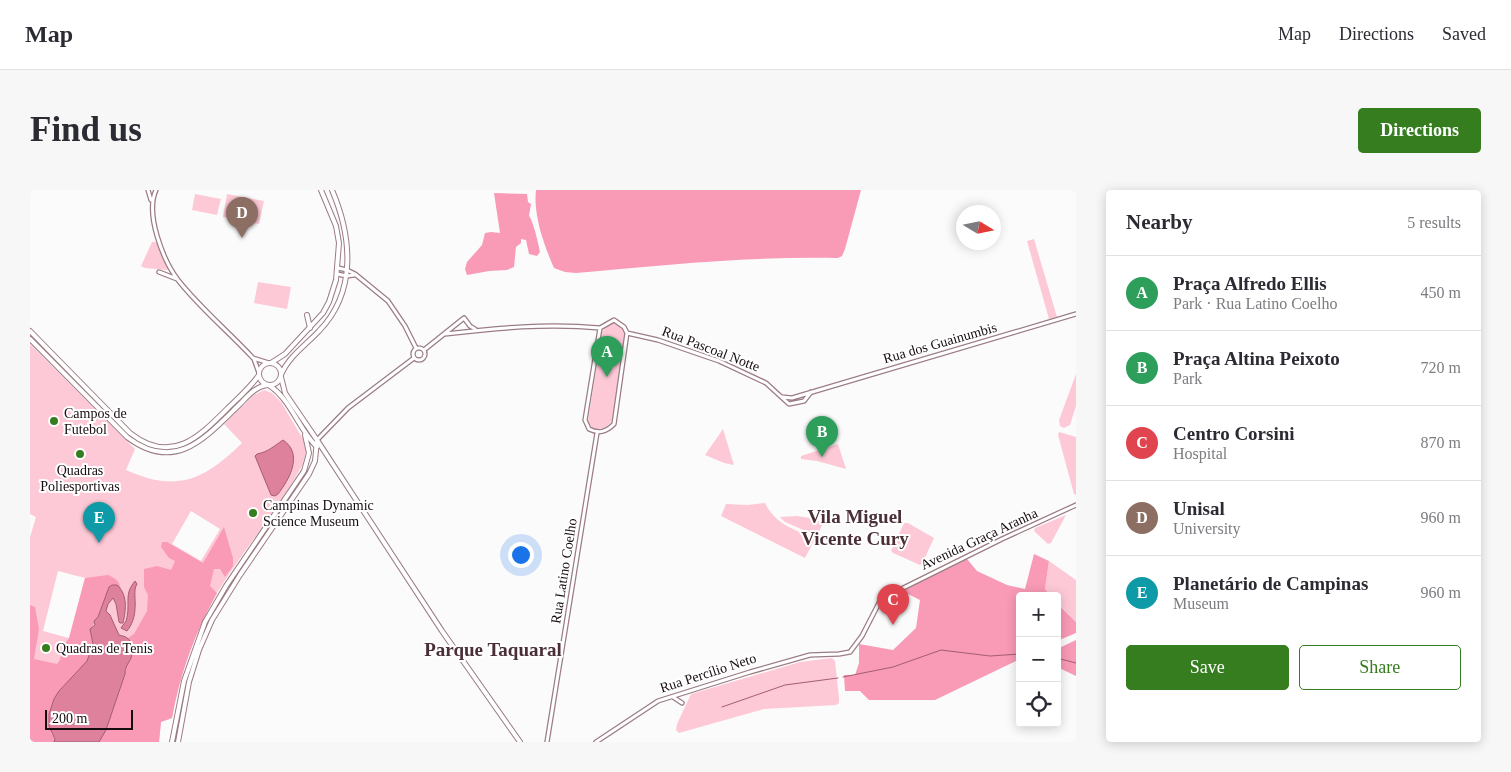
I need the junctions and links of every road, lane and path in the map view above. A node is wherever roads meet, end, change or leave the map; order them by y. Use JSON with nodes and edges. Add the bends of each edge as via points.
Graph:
{"nodes":[{"id":1,"x":148,"y":190,"type":"edge"},
{"id":2,"x":156,"y":190,"type":"edge"},
{"id":3,"x":321,"y":190,"type":"edge"},
{"id":4,"x":332,"y":190,"type":"edge"},
{"id":5,"x":152,"y":201,"type":"junction"},
{"id":6,"x":338,"y":268,"type":"junction"},
{"id":7,"x":347,"y":270,"type":"junction"},
{"id":8,"x":159,"y":272,"type":"dead end"},
{"id":9,"x":337,"y":274,"type":"junction"},
{"id":10,"x":355,"y":274,"type":"junction"},
{"id":11,"x":347,"y":276,"type":"junction"},
{"id":12,"x":178,"y":280,"type":"junction"},
{"id":13,"x":1076,"y":314,"type":"edge"},
{"id":14,"x":307,"y":315,"type":"dead end"},
{"id":15,"x":311,"y":327,"type":"junction"},
{"id":16,"x":600,"y":328,"type":"junction"},
{"id":17,"x":477,"y":329,"type":"junction"},
{"id":18,"x":30,"y":331,"type":"edge"},
{"id":19,"x":317,"y":333,"type":"junction"},
{"id":20,"x":627,"y":333,"type":"junction"},
{"id":21,"x":445,"y":334,"type":"junction"},
{"id":22,"x":30,"y":339,"type":"edge"},
{"id":23,"x":416,"y":348,"type":"junction"},
{"id":24,"x":424,"y":350,"type":"junction"},
{"id":25,"x":253,"y":358,"type":"junction"},
{"id":26,"x":414,"y":358,"type":"junction"},
{"id":27,"x":270,"y":363,"type":"junction"},
{"id":28,"x":259,"y":374,"type":"junction"},
{"id":29,"x":281,"y":376,"type":"junction"},
{"id":30,"x":269,"y":386,"type":"junction"},
{"id":31,"x":811,"y":392,"type":"junction"},
{"id":32,"x":782,"y":397,"type":"junction"},
{"id":33,"x":310,"y":431,"type":"junction"},
{"id":34,"x":324,"y":431,"type":"junction"},
{"id":35,"x":597,"y":433,"type":"junction"},
{"id":36,"x":306,"y":434,"type":"junction"},
{"id":37,"x":317,"y":440,"type":"junction"},
{"id":38,"x":317,"y":447,"type":"junction"},
{"id":39,"x":323,"y":454,"type":"junction"},
{"id":40,"x":316,"y":456,"type":"junction"},
{"id":41,"x":328,"y":459,"type":"junction"},
{"id":42,"x":1075,"y":507,"type":"edge"},
{"id":43,"x":839,"y":654,"type":"joint"},
{"id":44,"x":673,"y":697,"type":"junction"},
{"id":45,"x":682,"y":703,"type":"dead end"},
{"id":46,"x":172,"y":742,"type":"edge"},
{"id":47,"x":178,"y":742,"type":"edge"},
{"id":48,"x":520,"y":742,"type":"edge"},
{"id":49,"x":547,"y":742,"type":"edge"},
{"id":50,"x":596,"y":742,"type":"edge"}],
"edges":[{"from":1,"to":5,"type":"street"},
{"from":2,"to":5,"type":"street"},
{"from":3,"to":6,"type":"main road","via":[[336,226]]},
{"from":4,"to":7,"type":"main road","via":[[345,228]]},
{"from":5,"to":12,"type":"street","via":[[155,232]]},
{"from":6,"to":7,"type":"street"},
{"from":6,"to":9,"type":"main road"},
{"from":7,"to":10,"type":"street"},
{"from":7,"to":11,"type":"main road"},
{"from":8,"to":12,"type":"street"},
{"from":9,"to":11,"type":"street"},
{"from":9,"to":15,"type":"main road","via":[[329,302]]},
{"from":10,"to":11,"type":"street"},
{"from":10,"to":23,"type":"street","via":[[388,301]]},
{"from":11,"to":19,"type":"main road","via":[[335,310]]},
{"from":12,"to":25,"type":"street"},
{"from":13,"to":31,"type":"street","name":"Rua dos Guainumbis"},
{"from":14,"to":15,"type":"main road"},
{"from":15,"to":19,"type":"main road"},
{"from":15,"to":27,"type":"main road","via":[[285,354]]},
{"from":16,"to":17,"type":"street","via":[[556,325]]},
{"from":16,"to":20,"type":"street","via":[[614,320]]},
{"from":16,"to":35,"type":"street","via":[[585,420],[588,429]]},
{"from":17,"to":21,"type":"street"},
{"from":17,"to":21,"type":"street","via":[[464,318]]},
{"from":18,"to":28,"type":"main road","via":[[130,432],[142,441],[158,446],[179,446],[193,440],[251,386]]},
{"from":19,"to":29,"type":"main road","via":[[286,364]]},
{"from":20,"to":32,"type":"street","name":"Rua Pascoal Notte","via":[[719,361],[766,383]]},
{"from":20,"to":35,"type":"street","via":[[614,424]]},
{"from":21,"to":24,"type":"street"},
{"from":22,"to":30,"type":"main road","via":[[132,441],[148,449],[172,452],[200,442],[254,390]]},
{"from":23,"to":24,"type":"street"},
{"from":23,"to":26,"type":"street"},
{"from":24,"to":26,"type":"street","via":[[423,358]]},
{"from":25,"to":27,"type":"street"},
{"from":25,"to":28,"type":"street"},
{"from":26,"to":34,"type":"street","via":[[348,408]]},
{"from":27,"to":28,"type":"main road","via":[[263,366]]},
{"from":27,"to":29,"type":"main road","via":[[279,368]]},
{"from":28,"to":30,"type":"main road","via":[[262,382]]},
{"from":29,"to":30,"type":"main road","via":[[278,383]]},
{"from":29,"to":33,"type":"main road","via":[[285,393]]},
{"from":30,"to":36,"type":"main road","via":[[280,394]]},
{"from":31,"to":32,"type":"street","name":"Rua dos Guainumbis","via":[[792,398]]},
{"from":31,"to":32,"type":"street","name":"Rua dos Guainumbis","via":[[804,402],[792,405]]},
{"from":33,"to":34,"type":"street","via":[[317,434]]},
{"from":33,"to":37,"type":"main road"},
{"from":34,"to":37,"type":"street"},
{"from":35,"to":49,"type":"street","name":"Rua Latino Coelho"},
{"from":36,"to":38,"type":"main road"},
{"from":36,"to":46,"type":"main road","via":[[309,453],[304,471],[226,586],[199,635],[184,681]]},
{"from":37,"to":38,"type":"main road"},
{"from":37,"to":41,"type":"main road"},
{"from":38,"to":39,"type":"main road"},
{"from":38,"to":40,"type":"main road"},
{"from":39,"to":40,"type":"main road"},
{"from":39,"to":41,"type":"main road"},
{"from":40,"to":47,"type":"main road","via":[[309,474],[212,620],[189,682]]},
{"from":41,"to":48,"type":"main road"},
{"from":42,"to":43,"type":"street","name":"Avenida Graça Aranha","via":[[881,599],[854,648]]},
{"from":43,"to":44,"type":"street","name":"Rua Percílio Neto","via":[[810,655],[786,661]]},
{"from":44,"to":45,"type":"street"},
{"from":44,"to":50,"type":"street","name":"Rua Percílio Neto","via":[[652,704]]}]}
